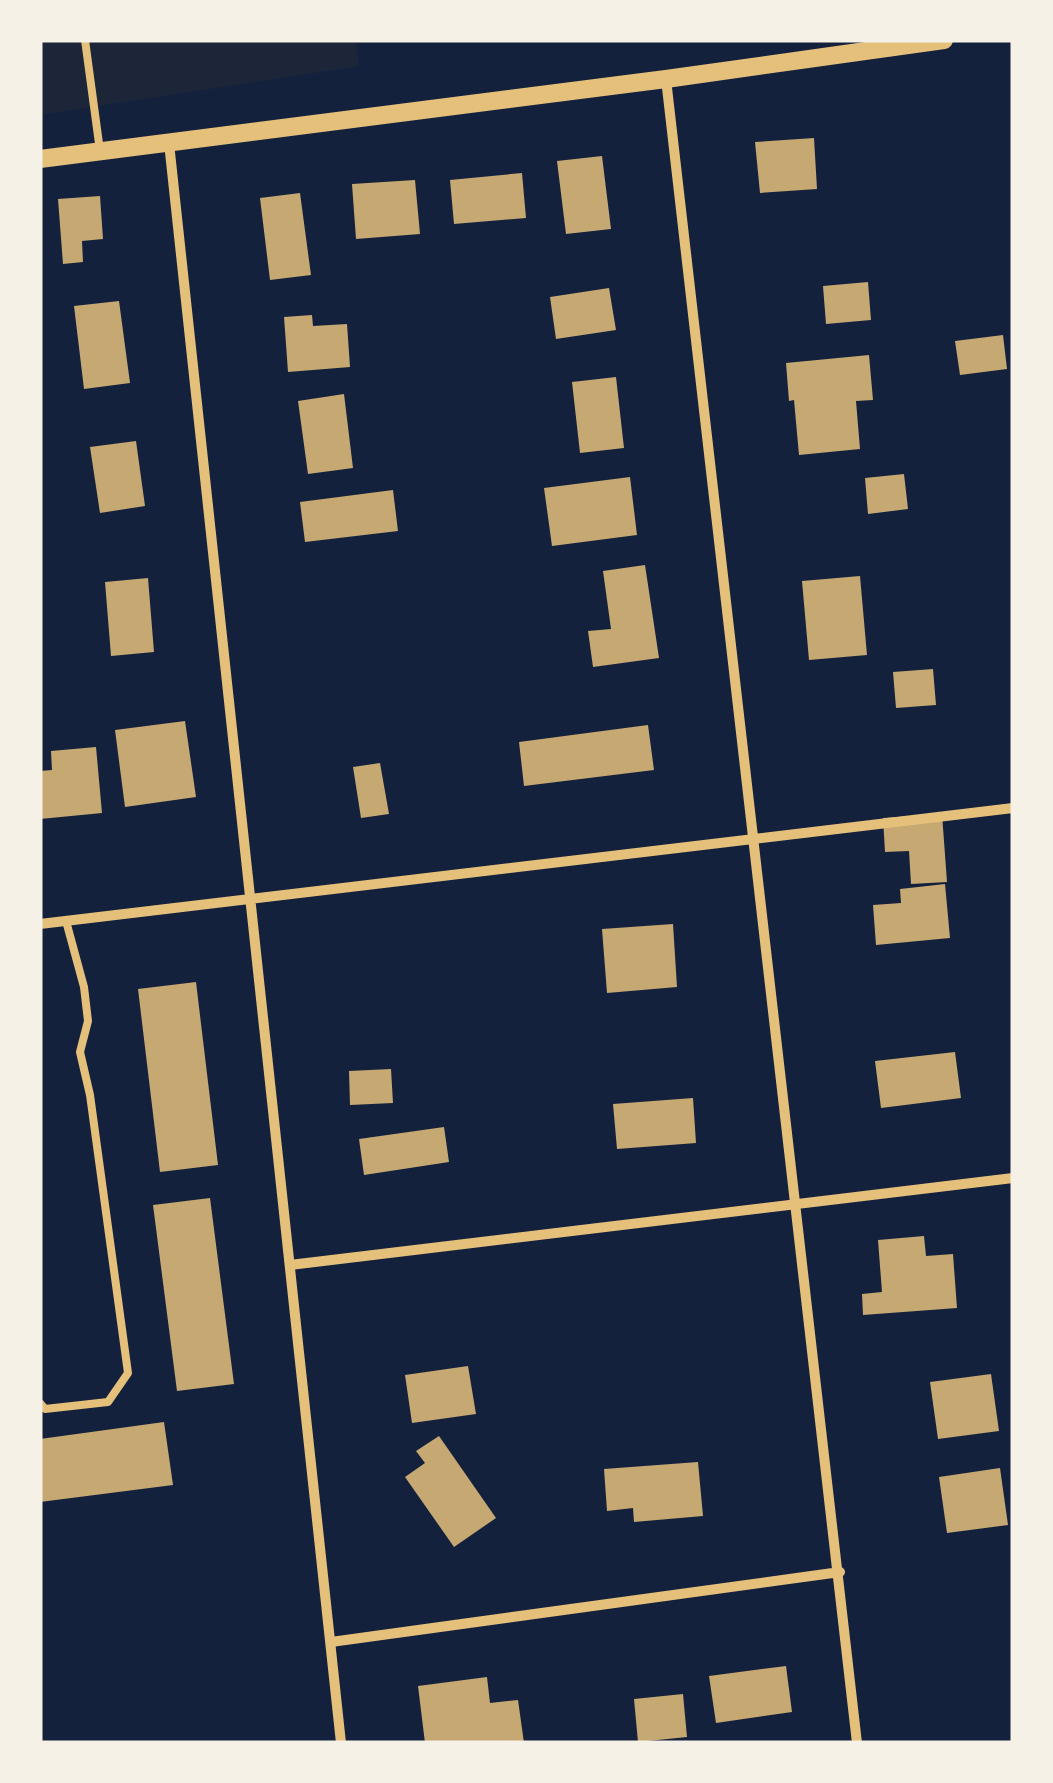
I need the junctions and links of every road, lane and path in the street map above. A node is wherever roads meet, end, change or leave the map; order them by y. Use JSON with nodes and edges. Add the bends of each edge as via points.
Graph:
{"nodes":[{"id":1,"x":85,"y":40,"type":"edge"},
{"id":2,"x":944,"y":40,"type":"edge"},
{"id":3,"x":666,"y":79,"type":"junction"},
{"id":4,"x":168,"y":142,"type":"junction"},
{"id":5,"x":100,"y":151,"type":"junction"},
{"id":6,"x":40,"y":159,"type":"edge"},
{"id":7,"x":1013,"y":808,"type":"edge"},
{"id":8,"x":754,"y":839,"type":"junction"},
{"id":9,"x":250,"y":900,"type":"junction"},
{"id":10,"x":66,"y":921,"type":"junction"},
{"id":11,"x":40,"y":924,"type":"edge"},
{"id":12,"x":1013,"y":1178,"type":"edge"},
{"id":13,"x":797,"y":1202,"type":"junction"},
{"id":14,"x":290,"y":1265,"type":"junction"},
{"id":15,"x":40,"y":1403,"type":"edge"},
{"id":16,"x":840,"y":1572,"type":"junction"},
{"id":17,"x":330,"y":1642,"type":"junction"},
{"id":18,"x":341,"y":1743,"type":"edge"},
{"id":19,"x":858,"y":1743,"type":"edge"}],
"edges":[{"from":1,"to":5,"type":"lane"},
{"from":2,"to":3,"type":"street"},
{"from":3,"to":4,"type":"street"},
{"from":3,"to":8,"type":"street"},
{"from":4,"to":5,"type":"street"},
{"from":4,"to":9,"type":"street"},
{"from":5,"to":6,"type":"street"},
{"from":7,"to":8,"type":"street"},
{"from":8,"to":9,"type":"street"},
{"from":8,"to":13,"type":"street"},
{"from":9,"to":10,"type":"street"},
{"from":9,"to":14,"type":"street"},
{"from":10,"to":11,"type":"street"},
{"from":10,"to":15,"type":"lane","via":[[84,987],[88,1021],[80,1052],[128,1373],[108,1402],[45,1409]]},
{"from":12,"to":13,"type":"street"},
{"from":13,"to":14,"type":"street"},
{"from":13,"to":16,"type":"street"},
{"from":14,"to":17,"type":"street"},
{"from":16,"to":17,"type":"street"},
{"from":16,"to":19,"type":"street"},
{"from":17,"to":18,"type":"street"}]}
